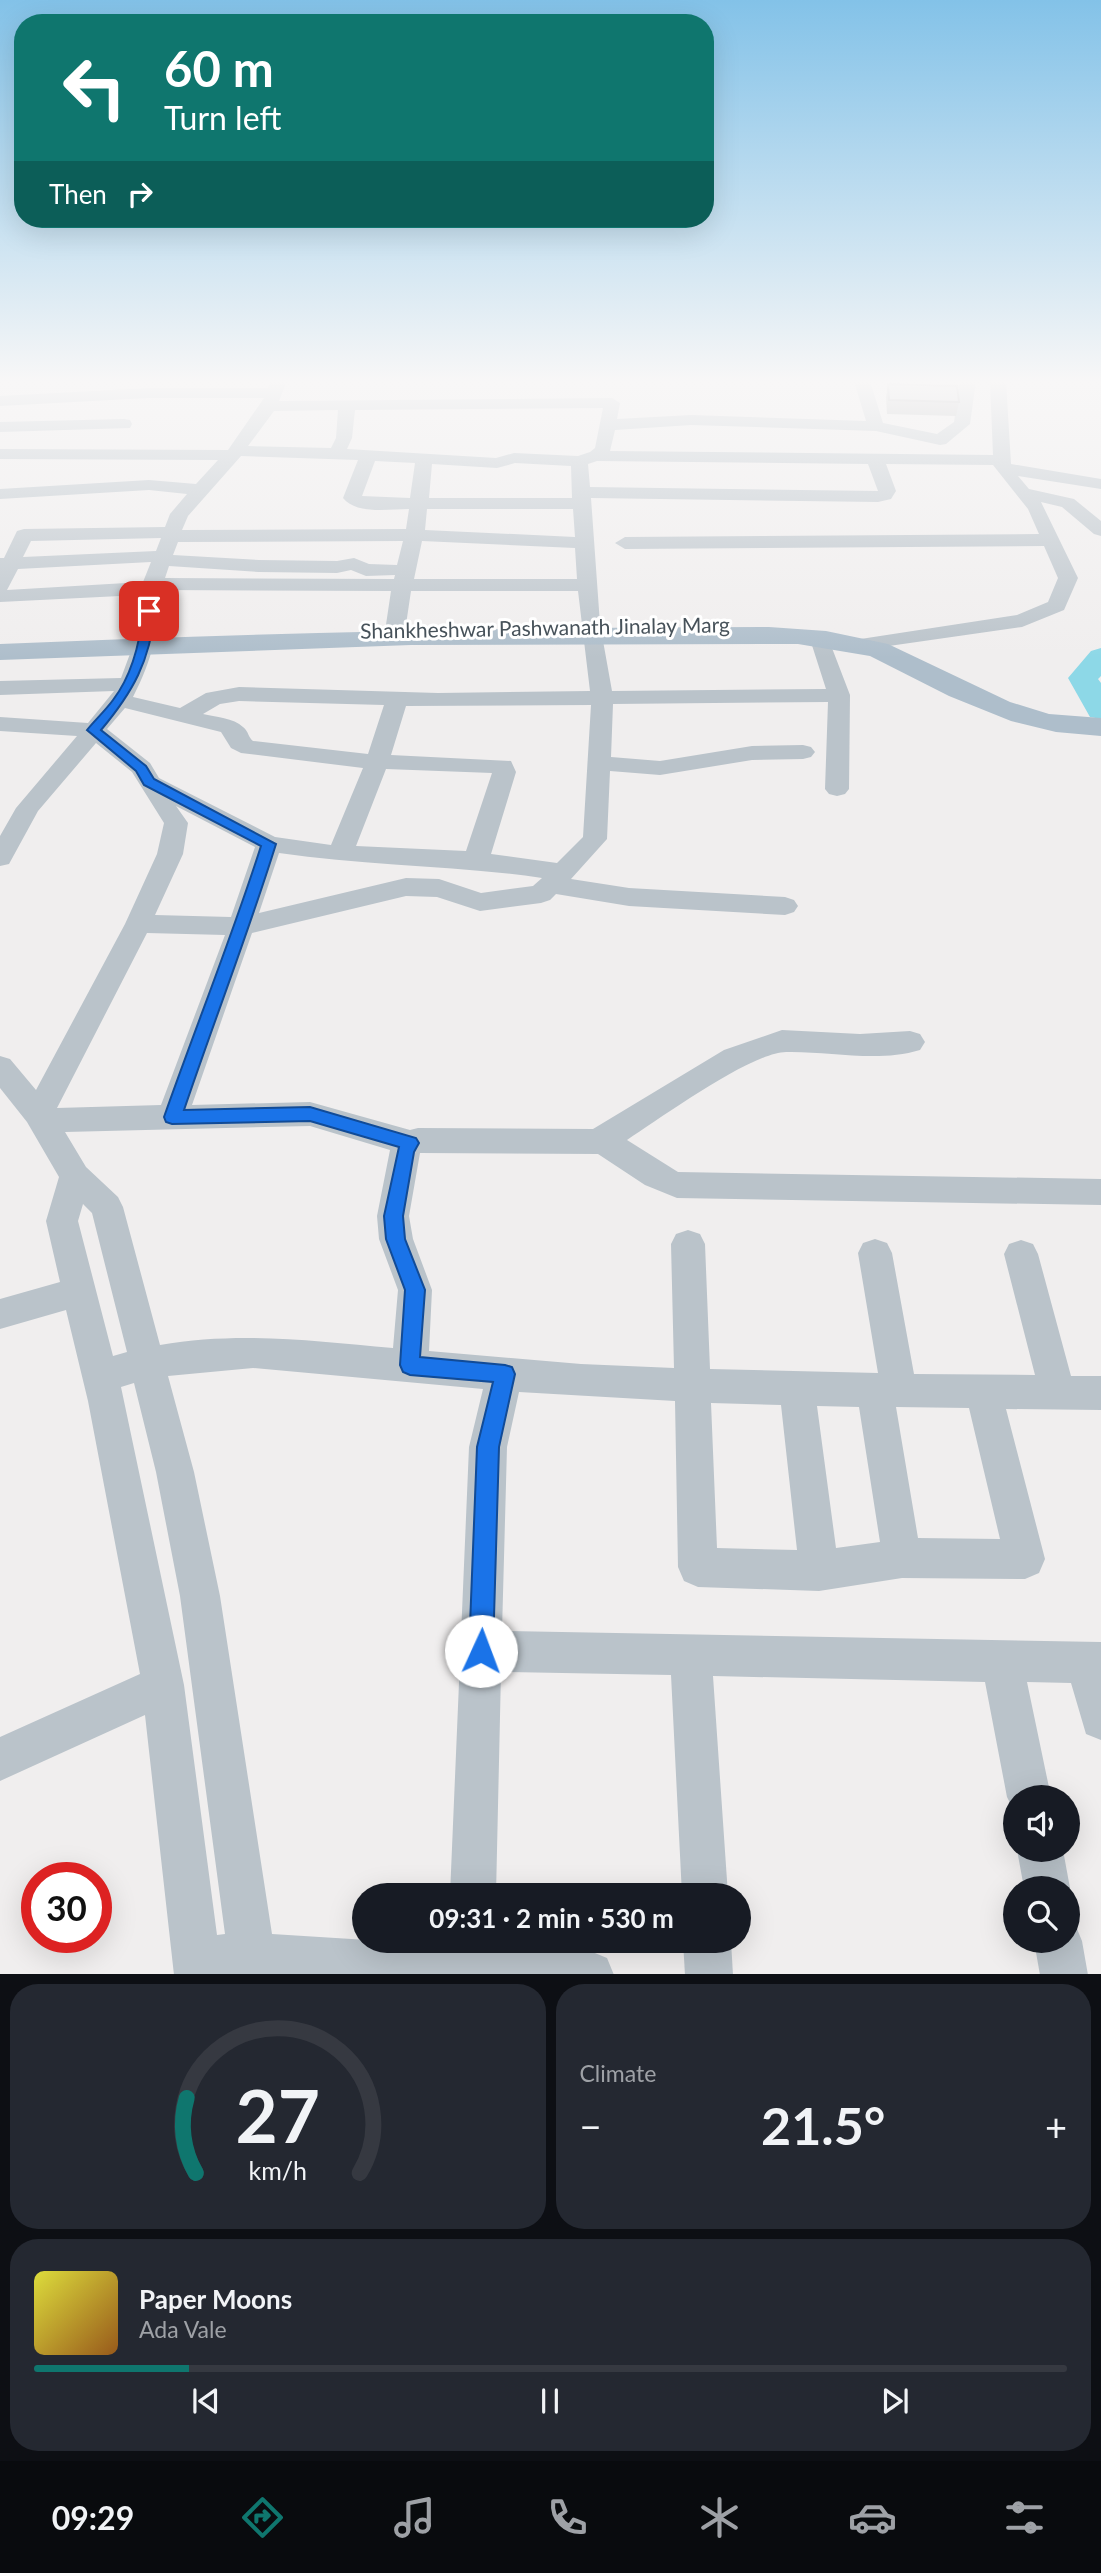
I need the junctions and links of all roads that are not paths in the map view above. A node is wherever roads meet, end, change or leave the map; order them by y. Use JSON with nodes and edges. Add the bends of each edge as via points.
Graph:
{"nodes":[{"id":1,"x":215,"y":473,"type":"edge"},
{"id":2,"x":361,"y":473,"type":"edge"},
{"id":3,"x":422,"y":473,"type":"edge"},
{"id":4,"x":586,"y":473,"type":"edge"},
{"id":5,"x":880,"y":473,"type":"edge"},
{"id":6,"x":1009,"y":473,"type":"edge"},
{"id":7,"x":1047,"y":473,"type":"edge"},
{"id":8,"x":1101,"y":484,"type":"edge"},
{"id":9,"x":1023,"y":493,"type":"junction"},
{"id":10,"x":0,"y":494,"type":"edge"},
{"id":11,"x":193,"y":496,"type":"junction"},
{"id":12,"x":582,"y":498,"type":"junction"},
{"id":13,"x":419,"y":503,"type":"junction"},
{"id":14,"x":1071,"y":504,"type":"junction"},
{"id":15,"x":31,"y":506,"type":"dead end"},
{"id":16,"x":1101,"y":506,"type":"edge"},
{"id":17,"x":1101,"y":530,"type":"edge"},
{"id":18,"x":171,"y":534,"type":"junction"},
{"id":19,"x":414,"y":536,"type":"junction"},
{"id":20,"x":1051,"y":540,"type":"junction"},
{"id":21,"x":585,"y":543,"type":"junction"},
{"id":22,"x":625,"y":543,"type":"dead end"},
{"id":23,"x":161,"y":558,"type":"junction"},
{"id":24,"x":5,"y":564,"type":"edge"},
{"id":25,"x":404,"y":578,"type":"junction"},
{"id":26,"x":587,"y":585,"type":"junction"},
{"id":27,"x":0,"y":586,"type":"edge"},
{"id":28,"x":152,"y":586,"type":"junction"},
{"id":29,"x":0,"y":596,"type":"edge"},
{"id":30,"x":591,"y":629,"type":"junction"},
{"id":31,"x":394,"y":633,"type":"junction"},
{"id":32,"x":820,"y":639,"type":"junction"},
{"id":33,"x":145,"y":640,"type":"junction"},
{"id":34,"x":889,"y":640,"type":"junction"},
{"id":35,"x":0,"y":642,"type":"edge"},
{"id":36,"x":860,"y":644,"type":"junction"},
{"id":37,"x":0,"y":652,"type":"edge"},
{"id":38,"x":0,"y":688,"type":"edge"},
{"id":39,"x":124,"y":692,"type":"junction"},
{"id":40,"x":839,"y":695,"type":"junction"},
{"id":41,"x":602,"y":698,"type":"junction"},
{"id":42,"x":397,"y":699,"type":"junction"},
{"id":43,"x":184,"y":715,"type":"junction"},
{"id":44,"x":1081,"y":717,"type":"edge"},
{"id":45,"x":0,"y":724,"type":"edge"},
{"id":46,"x":1101,"y":727,"type":"edge"},
{"id":47,"x":94,"y":730,"type":"junction"},
{"id":48,"x":803,"y":752,"type":"dead end"},
{"id":49,"x":377,"y":762,"type":"junction"},
{"id":50,"x":599,"y":763,"type":"junction"},
{"id":51,"x":149,"y":782,"type":"junction"},
{"id":52,"x":837,"y":789,"type":"dead end"},
{"id":53,"x":269,"y":844,"type":"junction"},
{"id":54,"x":340,"y":854,"type":"junction"},
{"id":55,"x":0,"y":858,"type":"edge"},
{"id":56,"x":476,"y":860,"type":"junction"},
{"id":57,"x":556,"y":878,"type":"junction"},
{"id":58,"x":785,"y":906,"type":"dead end"},
{"id":59,"x":138,"y":924,"type":"junction"},
{"id":60,"x":243,"y":926,"type":"junction"},
{"id":61,"x":910,"y":1042,"type":"dead end"},
{"id":62,"x":0,"y":1067,"type":"edge"},
{"id":63,"x":40,"y":1117,"type":"junction"},
{"id":64,"x":172,"y":1117,"type":"junction"},
{"id":65,"x":598,"y":1142,"type":"junction"},
{"id":66,"x":410,"y":1143,"type":"junction"},
{"id":67,"x":75,"y":1176,"type":"junction"},
{"id":68,"x":1101,"y":1192,"type":"edge"},
{"id":69,"x":688,"y":1244,"type":"dead end"},
{"id":70,"x":875,"y":1253,"type":"dead end"},
{"id":71,"x":1021,"y":1254,"type":"dead end"},
{"id":72,"x":80,"y":1292,"type":"junction"},
{"id":73,"x":0,"y":1314,"type":"edge"},
{"id":74,"x":147,"y":1362,"type":"junction"},
{"id":75,"x":410,"y":1365,"type":"junction"},
{"id":76,"x":505,"y":1374,"type":"junction"},
{"id":77,"x":100,"y":1376,"type":"junction"},
{"id":78,"x":692,"y":1386,"type":"junction"},
{"id":79,"x":797,"y":1389,"type":"junction"},
{"id":80,"x":887,"y":1390,"type":"junction"},
{"id":81,"x":984,"y":1391,"type":"junction"},
{"id":82,"x":1058,"y":1392,"type":"junction"},
{"id":83,"x":1101,"y":1393,"type":"edge"},
{"id":84,"x":902,"y":1558,"type":"junction"},
{"id":85,"x":819,"y":1571,"type":"junction"},
{"id":86,"x":481,"y":1651,"type":"junction"},
{"id":87,"x":691,"y":1655,"type":"junction"},
{"id":88,"x":1002,"y":1661,"type":"junction"},
{"id":89,"x":1094,"y":1663,"type":"edge"},
{"id":90,"x":163,"y":1685,"type":"junction"},
{"id":91,"x":1101,"y":1719,"type":"edge"},
{"id":92,"x":0,"y":1759,"type":"edge"},
{"id":93,"x":1027,"y":1785,"type":"edge"},
{"id":94,"x":473,"y":1883,"type":"edge"},
{"id":95,"x":704,"y":1883,"type":"edge"},
{"id":96,"x":708,"y":1953,"type":"edge"},
{"id":97,"x":1060,"y":1953,"type":"edge"},
{"id":98,"x":471,"y":1956,"type":"edge"},
{"id":99,"x":252,"y":1965,"type":"edge"},
{"id":100,"x":198,"y":1967,"type":"edge"},
{"id":101,"x":348,"y":1968,"type":"edge"},
{"id":102,"x":584,"y":1974,"type":"edge"},
{"id":103,"x":709,"y":1974,"type":"edge"},
{"id":104,"x":1065,"y":1974,"type":"edge"}],
"edges":[{"from":1,"to":11,"type":"street"},
{"from":2,"to":13,"type":"street","via":[[354,501]]},
{"from":3,"to":13,"type":"street"},
{"from":4,"to":12,"type":"street"},
{"from":5,"to":12,"type":"street","via":[[887,491],[878,498]]},
{"from":6,"to":9,"type":"street"},
{"from":7,"to":8,"type":"street"},
{"from":9,"to":14,"type":"street"},
{"from":9,"to":20,"type":"street"},
{"from":10,"to":11,"type":"street","via":[[149,485]]},
{"from":11,"to":15,"type":"street"},
{"from":11,"to":18,"type":"street"},
{"from":12,"to":13,"type":"street"},
{"from":12,"to":21,"type":"street"},
{"from":13,"to":19,"type":"street"},
{"from":14,"to":16,"type":"street"},
{"from":14,"to":17,"type":"street"},
{"from":18,"to":19,"type":"street"},
{"from":18,"to":23,"type":"street"},
{"from":18,"to":24,"type":"street","via":[[24,535]]},
{"from":19,"to":21,"type":"street"},
{"from":19,"to":25,"type":"street"},
{"from":20,"to":22,"type":"street"},
{"from":20,"to":34,"type":"street","via":[[1068,579],[1057,606],[1022,621]]},
{"from":21,"to":26,"type":"street"},
{"from":23,"to":24,"type":"street"},
{"from":23,"to":25,"type":"street","via":[[259,566],[354,564]]},
{"from":23,"to":28,"type":"street"},
{"from":24,"to":27,"type":"street"},
{"from":25,"to":26,"type":"street"},
{"from":25,"to":28,"type":"street"},
{"from":25,"to":31,"type":"street"},
{"from":26,"to":30,"type":"street"},
{"from":28,"to":29,"type":"street"},
{"from":28,"to":33,"type":"street"},
{"from":30,"to":31,"type":"main road"},
{"from":30,"to":32,"type":"main road"},
{"from":30,"to":34,"type":"main road","name":"Shankheshwar Pashwanath Jinalay Marg","via":[[815,626],[850,629]]},
{"from":30,"to":41,"type":"street"},
{"from":31,"to":33,"type":"main road"},
{"from":32,"to":36,"type":"main road"},
{"from":32,"to":40,"type":"street"},
{"from":33,"to":35,"type":"main road"},
{"from":33,"to":37,"type":"main road"},
{"from":33,"to":39,"type":"street"},
{"from":34,"to":36,"type":"street"},
{"from":34,"to":44,"type":"main road","name":"Shankheshwar Pashwanath Jinalay Marg","via":[[1004,692]]},
{"from":36,"to":44,"type":"main road","via":[[1028,717]]},
{"from":38,"to":39,"type":"street"},
{"from":39,"to":43,"type":"street"},
{"from":39,"to":47,"type":"street"},
{"from":40,"to":41,"type":"street"},
{"from":40,"to":52,"type":"street"},
{"from":41,"to":42,"type":"street"},
{"from":41,"to":50,"type":"street"},
{"from":42,"to":43,"type":"street","via":[[227,695]]},
{"from":42,"to":49,"type":"street"},
{"from":43,"to":49,"type":"street","via":[[229,727],[242,746]]},
{"from":44,"to":46,"type":"main road"},
{"from":45,"to":47,"type":"street"},
{"from":47,"to":51,"type":"street","via":[[142,768]]},
{"from":47,"to":55,"type":"street","via":[[28,808]]},
{"from":48,"to":50,"type":"street","via":[[751,753],[660,768]]},
{"from":49,"to":54,"type":"street"},
{"from":49,"to":56,"type":"street","via":[[503,766]]},
{"from":50,"to":57,"type":"street","via":[[595,839]]},
{"from":51,"to":53,"type":"street"},
{"from":51,"to":59,"type":"street","via":[[176,823],[170,854]]},
{"from":53,"to":54,"type":"street"},
{"from":53,"to":60,"type":"street"},
{"from":54,"to":56,"type":"street"},
{"from":56,"to":57,"type":"street"},
{"from":57,"to":58,"type":"street","via":[[629,897]]},
{"from":57,"to":60,"type":"street","via":[[541,894],[480,902],[439,888],[406,887]]},
{"from":59,"to":60,"type":"street"},
{"from":59,"to":63,"type":"street"},
{"from":60,"to":64,"type":"street"},
{"from":61,"to":65,"type":"street","via":[[782,1041],[757,1048]]},
{"from":62,"to":63,"type":"street"},
{"from":63,"to":64,"type":"street"},
{"from":63,"to":67,"type":"street"},
{"from":64,"to":66,"type":"street","via":[[310,1114]]},
{"from":65,"to":66,"type":"street","via":[[429,1138]]},
{"from":65,"to":68,"type":"street","via":[[677,1185]]},
{"from":66,"to":75,"type":"street","via":[[393,1216],[396,1239],[415,1290]]},
{"from":67,"to":72,"type":"street","via":[[62,1221]]},
{"from":67,"to":74,"type":"street","via":[[107,1207]]},
{"from":69,"to":78,"type":"street"},
{"from":70,"to":80,"type":"street"},
{"from":71,"to":82,"type":"street"},
{"from":72,"to":73,"type":"street"},
{"from":72,"to":77,"type":"street"},
{"from":74,"to":75,"type":"street","via":[[208,1352],[253,1352]]},
{"from":74,"to":77,"type":"street"},
{"from":74,"to":99,"type":"street","via":[[201,1596]]},
{"from":75,"to":76,"type":"street"},
{"from":76,"to":78,"type":"street"},
{"from":76,"to":86,"type":"street","via":[[488,1447]]},
{"from":77,"to":90,"type":"street"},
{"from":78,"to":79,"type":"street"},
{"from":78,"to":85,"type":"street","via":[[698,1567]]},
{"from":79,"to":80,"type":"street"},
{"from":79,"to":85,"type":"street"},
{"from":80,"to":81,"type":"street"},
{"from":80,"to":84,"type":"street"},
{"from":81,"to":82,"type":"street"},
{"from":81,"to":84,"type":"street","via":[[1025,1559]]},
{"from":82,"to":83,"type":"street"},
{"from":84,"to":85,"type":"street"},
{"from":86,"to":87,"type":"street"},
{"from":86,"to":94,"type":"street"},
{"from":87,"to":88,"type":"street"},
{"from":87,"to":95,"type":"street"},
{"from":88,"to":89,"type":"street"},
{"from":88,"to":93,"type":"street"},
{"from":89,"to":91,"type":"street"},
{"from":90,"to":92,"type":"street"},
{"from":90,"to":100,"type":"street"},
{"from":96,"to":103,"type":"street"},
{"from":97,"to":104,"type":"street"},
{"from":98,"to":101,"type":"street"},
{"from":98,"to":102,"type":"street"},
{"from":99,"to":100,"type":"street"},
{"from":99,"to":101,"type":"street"}]}
